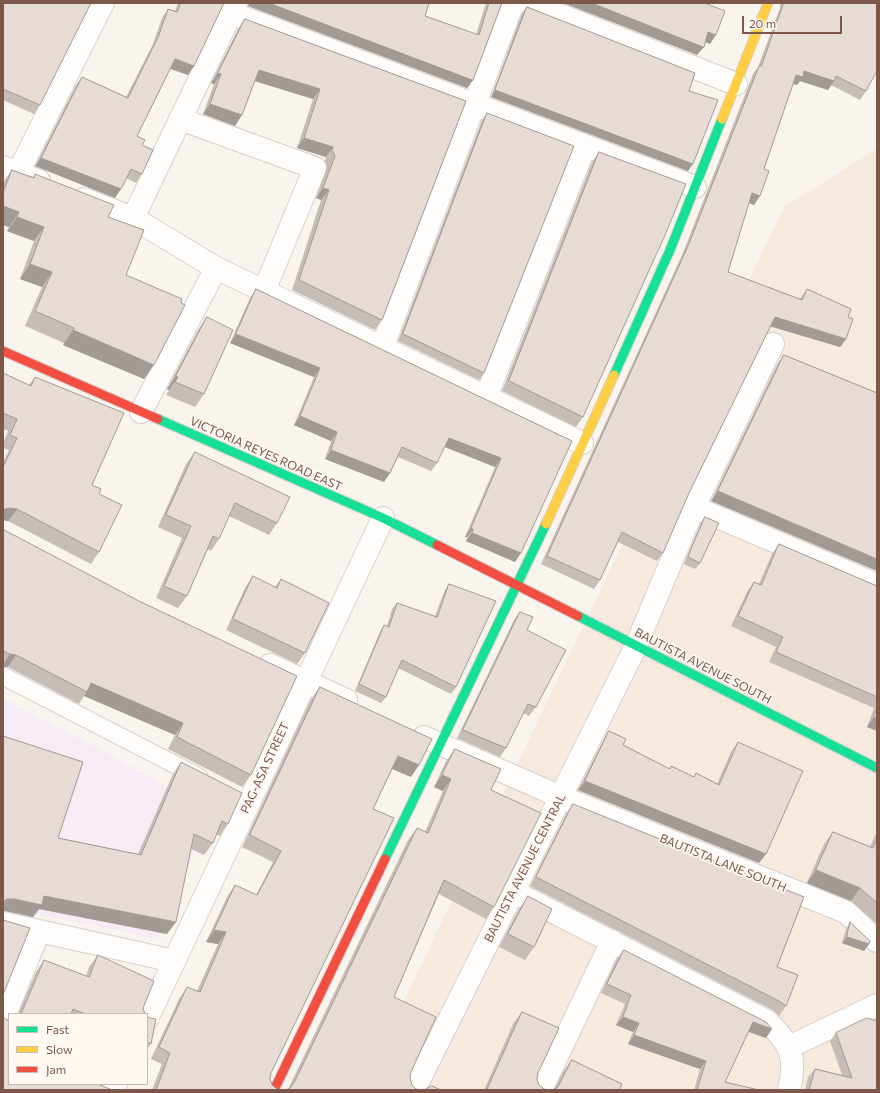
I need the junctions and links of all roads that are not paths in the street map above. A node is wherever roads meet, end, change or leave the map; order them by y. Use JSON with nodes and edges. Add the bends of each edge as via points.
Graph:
{"nodes":[{"id":1,"x":103,"y":3,"type":"edge"},
{"id":2,"x":513,"y":3,"type":"edge"},
{"id":3,"x":529,"y":3,"type":"edge"},
{"id":4,"x":768,"y":3,"type":"edge"},
{"id":5,"x":234,"y":8,"type":"edge"},
{"id":6,"x":736,"y":84,"type":"junction"},
{"id":7,"x":475,"y":104,"type":"junction"},
{"id":8,"x":180,"y":119,"type":"junction"},
{"id":9,"x":585,"y":146,"type":"junction"},
{"id":10,"x":11,"y":170,"type":"edge"},
{"id":11,"x":695,"y":187,"type":"junction"},
{"id":12,"x":133,"y":218,"type":"junction"},
{"id":13,"x":216,"y":268,"type":"junction"},
{"id":14,"x":264,"y":291,"type":"junction"},
{"id":15,"x":773,"y":344,"type":"dead end"},
{"id":16,"x":382,"y":348,"type":"junction"},
{"id":17,"x":3,"y":351,"type":"edge"},
{"id":18,"x":486,"y":397,"type":"junction"},
{"id":19,"x":141,"y":412,"type":"junction"},
{"id":20,"x":582,"y":443,"type":"junction"},
{"id":21,"x":694,"y":507,"type":"junction"},
{"id":22,"x":383,"y":518,"type":"junction"},
{"id":23,"x":517,"y":585,"type":"junction"},
{"id":24,"x":877,"y":585,"type":"edge"},
{"id":25,"x":636,"y":646,"type":"junction"},
{"id":26,"x":250,"y":656,"type":"edge"},
{"id":27,"x":3,"y":676,"type":"edge"},
{"id":28,"x":306,"y":682,"type":"junction"},
{"id":29,"x":362,"y":708,"type":"edge"},
{"id":30,"x":404,"y":728,"type":"edge"},
{"id":31,"x":439,"y":744,"type":"junction"},
{"id":32,"x":877,"y":768,"type":"edge"},
{"id":33,"x":214,"y":784,"type":"edge"},
{"id":34,"x":560,"y":797,"type":"junction"},
{"id":35,"x":513,"y":892,"type":"junction"},
{"id":36,"x":3,"y":923,"type":"edge"},
{"id":37,"x":39,"y":931,"type":"junction"},
{"id":38,"x":612,"y":941,"type":"junction"},
{"id":39,"x":877,"y":941,"type":"edge"},
{"id":40,"x":174,"y":962,"type":"junction"},
{"id":41,"x":877,"y":1005,"type":"edge"},
{"id":42,"x":148,"y":1017,"type":"edge"},
{"id":43,"x":3,"y":1020,"type":"edge"},
{"id":44,"x":790,"y":1047,"type":"junction"},
{"id":45,"x":274,"y":1090,"type":"edge"},
{"id":46,"x":414,"y":1090,"type":"edge"},
{"id":47,"x":541,"y":1090,"type":"edge"},
{"id":48,"x":789,"y":1090,"type":"edge"}],
"edges":[{"from":1,"to":10,"type":"street"},
{"from":2,"to":7,"type":"street"},
{"from":3,"to":6,"type":"street"},
{"from":4,"to":6,"type":"street"},
{"from":5,"to":7,"type":"street"},
{"from":5,"to":8,"type":"street"},
{"from":6,"to":11,"type":"street"},
{"from":7,"to":9,"type":"street"},
{"from":7,"to":16,"type":"street"},
{"from":8,"to":12,"type":"street"},
{"from":8,"to":14,"type":"street","via":[[315,168]]},
{"from":9,"to":11,"type":"street"},
{"from":9,"to":18,"type":"street"},
{"from":10,"to":12,"type":"street"},
{"from":11,"to":20,"type":"street","via":[[670,250]]},
{"from":12,"to":13,"type":"street"},
{"from":13,"to":14,"type":"street"},
{"from":13,"to":19,"type":"street"},
{"from":14,"to":16,"type":"street"},
{"from":15,"to":21,"type":"street","name":"BAUTISTA AVENUE CENTRAL"},
{"from":16,"to":18,"type":"street"},
{"from":17,"to":19,"type":"street","name":"VICTORIA REYES ROAD EAST"},
{"from":18,"to":20,"type":"street"},
{"from":19,"to":22,"type":"street","name":"VICTORIA REYES ROAD EAST"},
{"from":20,"to":23,"type":"street"},
{"from":21,"to":24,"type":"street"},
{"from":21,"to":25,"type":"street","name":"BAUTISTA AVENUE CENTRAL"},
{"from":22,"to":23,"type":"street","name":"VICTORIA REYES ROAD EAST"},
{"from":22,"to":28,"type":"street","name":"PAG-ASA STREET"},
{"from":23,"to":25,"type":"street","name":"BAUTISTA AVENUE SOUTH"},
{"from":23,"to":31,"type":"street"},
{"from":25,"to":32,"type":"street","name":"BAUTISTA AVENUE SOUTH"},
{"from":25,"to":34,"type":"street","name":"BAUTISTA AVENUE CENTRAL"},
{"from":26,"to":28,"type":"street"},
{"from":27,"to":33,"type":"lane"},
{"from":28,"to":29,"type":"street"},
{"from":28,"to":40,"type":"street","name":"PAG-ASA STREET","via":[[242,799]]},
{"from":30,"to":31,"type":"street","name":"BAUTISTA LANE SOUTH"},
{"from":31,"to":34,"type":"street","name":"BAUTISTA LANE SOUTH"},
{"from":31,"to":45,"type":"street"},
{"from":34,"to":35,"type":"street","name":"BAUTISTA AVENUE CENTRAL"},
{"from":34,"to":39,"type":"street","name":"BAUTISTA LANE SOUTH","via":[[846,912]]},
{"from":35,"to":38,"type":"street"},
{"from":35,"to":46,"type":"street","name":"BAUTISTA AVENUE CENTRAL"},
{"from":36,"to":37,"type":"street"},
{"from":37,"to":40,"type":"street"},
{"from":37,"to":43,"type":"street"},
{"from":38,"to":44,"type":"street","via":[[767,1021]]},
{"from":38,"to":47,"type":"street"},
{"from":40,"to":42,"type":"street","name":"PAG-ASA STREET"},
{"from":41,"to":44,"type":"street"},
{"from":44,"to":48,"type":"street","via":[[793,1072]]}]}
